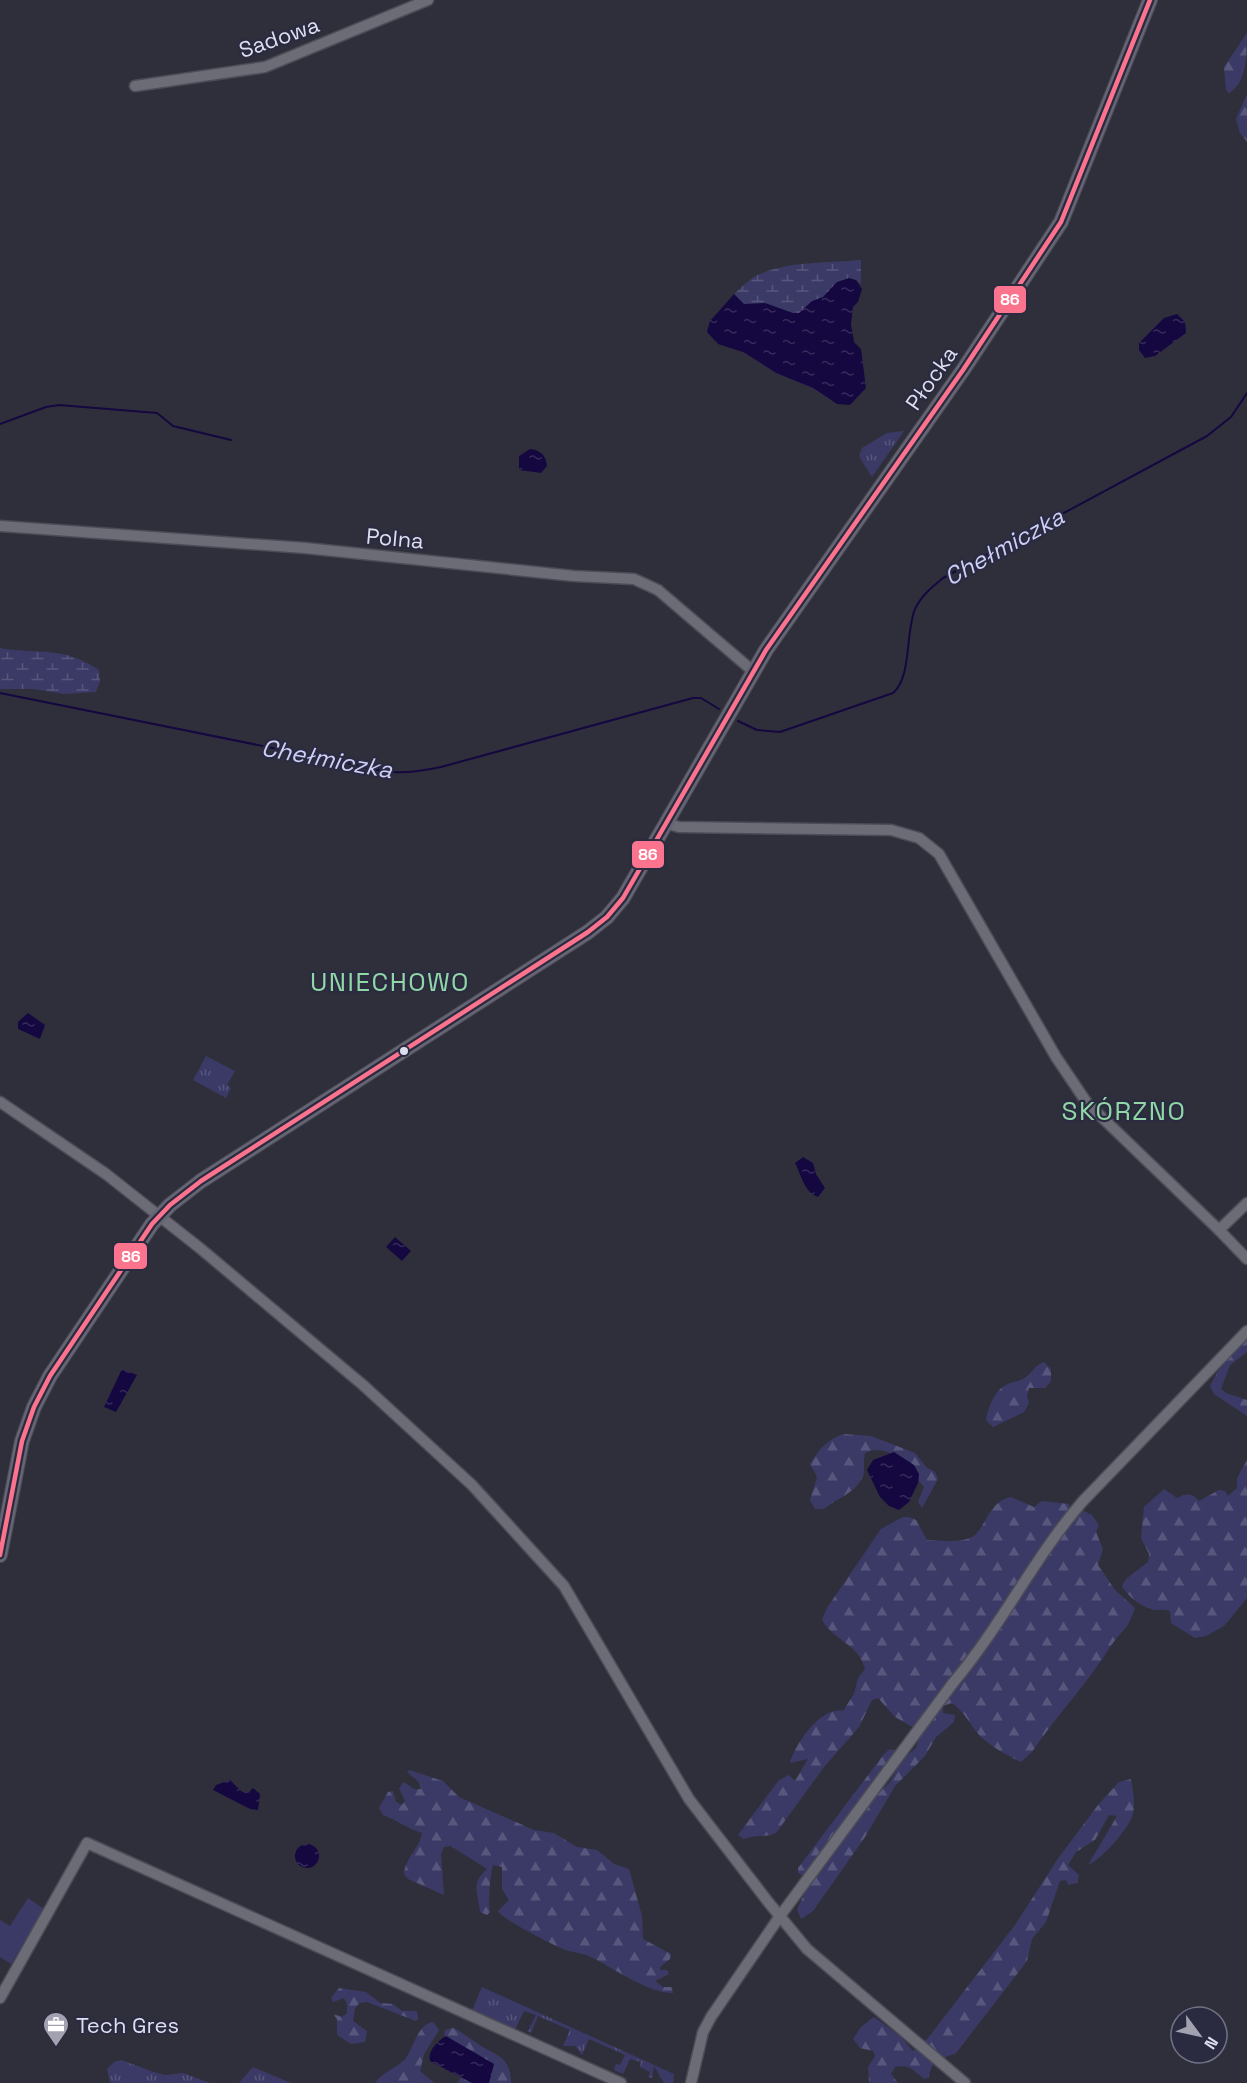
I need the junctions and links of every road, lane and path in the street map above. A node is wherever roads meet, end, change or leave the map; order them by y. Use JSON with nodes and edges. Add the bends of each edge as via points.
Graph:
{"nodes":[{"id":1,"x":428,"y":0,"type":"edge"},
{"id":2,"x":1150,"y":0,"type":"edge"},
{"id":3,"x":135,"y":86,"type":"dead end"},
{"id":4,"x":0,"y":526,"type":"edge"},
{"id":5,"x":754,"y":672,"type":"junction"},
{"id":6,"x":665,"y":823,"type":"junction"},
{"id":7,"x":0,"y":1102,"type":"edge"},
{"id":8,"x":1247,"y":1203,"type":"edge"},
{"id":9,"x":160,"y":1215,"type":"junction"},
{"id":10,"x":1219,"y":1230,"type":"junction"},
{"id":11,"x":1247,"y":1258,"type":"edge"},
{"id":12,"x":1247,"y":1331,"type":"edge"},
{"id":13,"x":0,"y":1555,"type":"edge"},
{"id":14,"x":780,"y":1916,"type":"junction"},
{"id":15,"x":0,"y":1998,"type":"edge"},
{"id":16,"x":621,"y":2083,"type":"edge"},
{"id":17,"x":691,"y":2083,"type":"edge"},
{"id":18,"x":965,"y":2083,"type":"edge"}],
"edges":[{"from":1,"to":3,"type":"street","name":"Sadowa","via":[[265,67]]},
{"from":2,"to":5,"type":"main road","name":"Płocka","via":[[1053,236]]},
{"from":4,"to":5,"type":"street","name":"Polna","via":[[305,548],[578,577],[634,579],[658,590]]},
{"from":5,"to":6,"type":"main road","name":"Płocka"},
{"from":6,"to":9,"type":"main road","name":"Płocka","via":[[623,898],[588,932],[201,1181]]},
{"from":6,"to":10,"type":"street","via":[[679,827],[891,830],[927,843],[950,871],[1056,1057],[1087,1103]]},
{"from":7,"to":9,"type":"street","via":[[93,1164]]},
{"from":8,"to":10,"type":"street"},
{"from":9,"to":13,"type":"main road","name":"Płocka","via":[[42,1391],[22,1441]]},
{"from":9,"to":14,"type":"street","via":[[363,1385],[447,1462],[564,1586],[689,1799]]},
{"from":10,"to":11,"type":"street"},
{"from":12,"to":14,"type":"street","via":[[1059,1530],[982,1649]]},
{"from":14,"to":17,"type":"street","via":[[703,2032]]},
{"from":14,"to":18,"type":"street","via":[[807,1949]]},
{"from":15,"to":16,"type":"street","via":[[87,1843]]}]}
